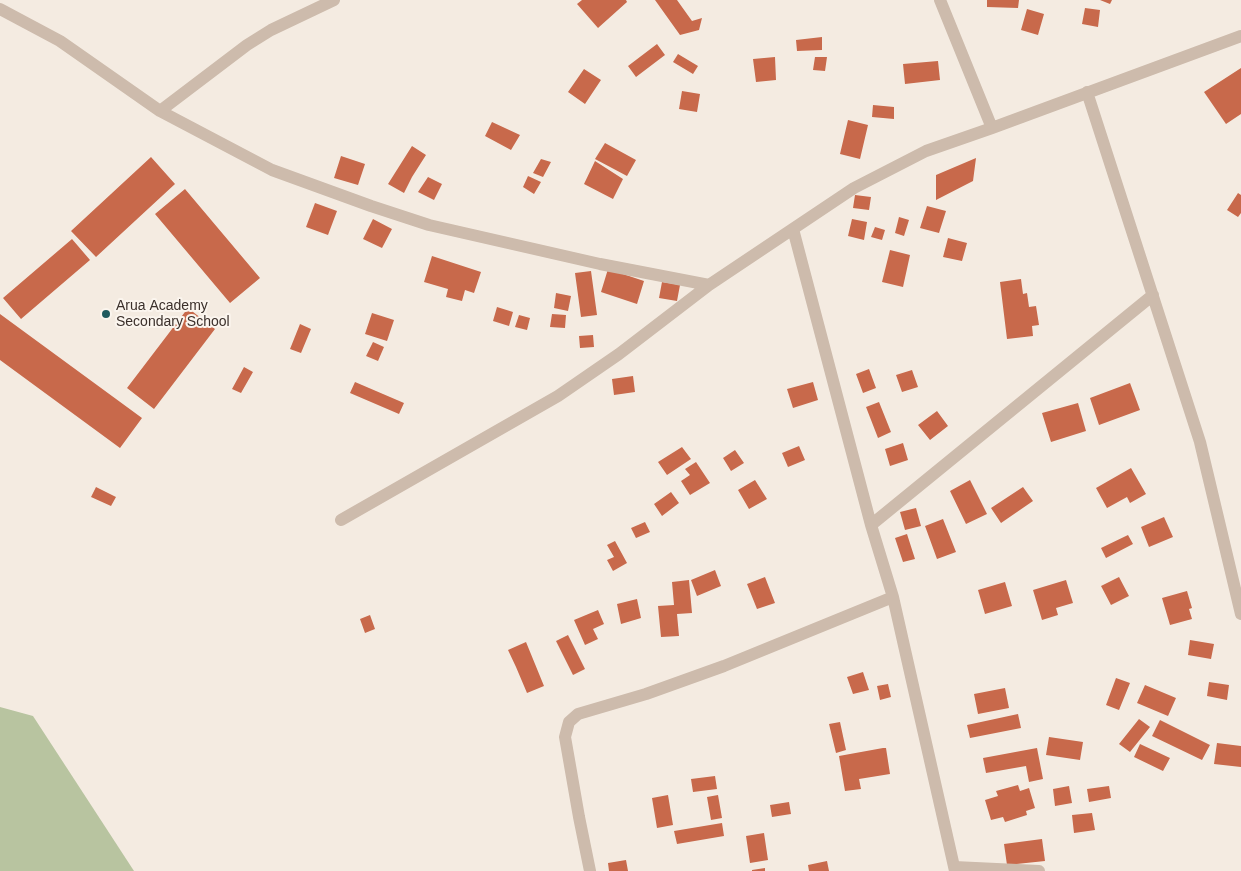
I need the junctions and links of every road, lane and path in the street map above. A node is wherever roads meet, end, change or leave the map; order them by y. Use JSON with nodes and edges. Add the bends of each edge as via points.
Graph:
{"nodes":[{"id":1,"x":334,"y":0,"type":"edge"},
{"id":2,"x":940,"y":0,"type":"edge"},
{"id":3,"x":0,"y":9,"type":"edge"},
{"id":4,"x":1241,"y":36,"type":"edge"},
{"id":5,"x":1087,"y":92,"type":"junction"},
{"id":6,"x":160,"y":111,"type":"junction"},
{"id":7,"x":992,"y":128,"type":"junction"},
{"id":8,"x":793,"y":229,"type":"junction"},
{"id":9,"x":709,"y":284,"type":"junction"},
{"id":10,"x":1153,"y":295,"type":"junction"},
{"id":11,"x":341,"y":520,"type":"dead end"},
{"id":12,"x":871,"y":525,"type":"junction"},
{"id":13,"x":892,"y":597,"type":"junction"},
{"id":14,"x":1241,"y":614,"type":"edge"},
{"id":15,"x":954,"y":869,"type":"edge"},
{"id":16,"x":590,"y":871,"type":"edge"},
{"id":17,"x":1039,"y":871,"type":"edge"}],
"edges":[{"from":1,"to":6,"type":"street","via":[[247,45]]},
{"from":2,"to":7,"type":"street"},
{"from":3,"to":6,"type":"street","via":[[60,41]]},
{"from":4,"to":5,"type":"street"},
{"from":5,"to":7,"type":"street"},
{"from":5,"to":10,"type":"street"},
{"from":6,"to":9,"type":"street","via":[[272,170],[429,225],[600,264]]},
{"from":7,"to":8,"type":"street","via":[[926,151],[854,188]]},
{"from":8,"to":9,"type":"street"},
{"from":8,"to":12,"type":"street"},
{"from":9,"to":11,"type":"street","via":[[619,354],[558,396]]},
{"from":10,"to":12,"type":"street"},
{"from":10,"to":14,"type":"street","via":[[1200,442]]},
{"from":12,"to":13,"type":"street"},
{"from":13,"to":15,"type":"street"},
{"from":13,"to":16,"type":"street","via":[[724,666],[578,714],[569,722],[565,737]]},
{"from":15,"to":17,"type":"street"}]}
